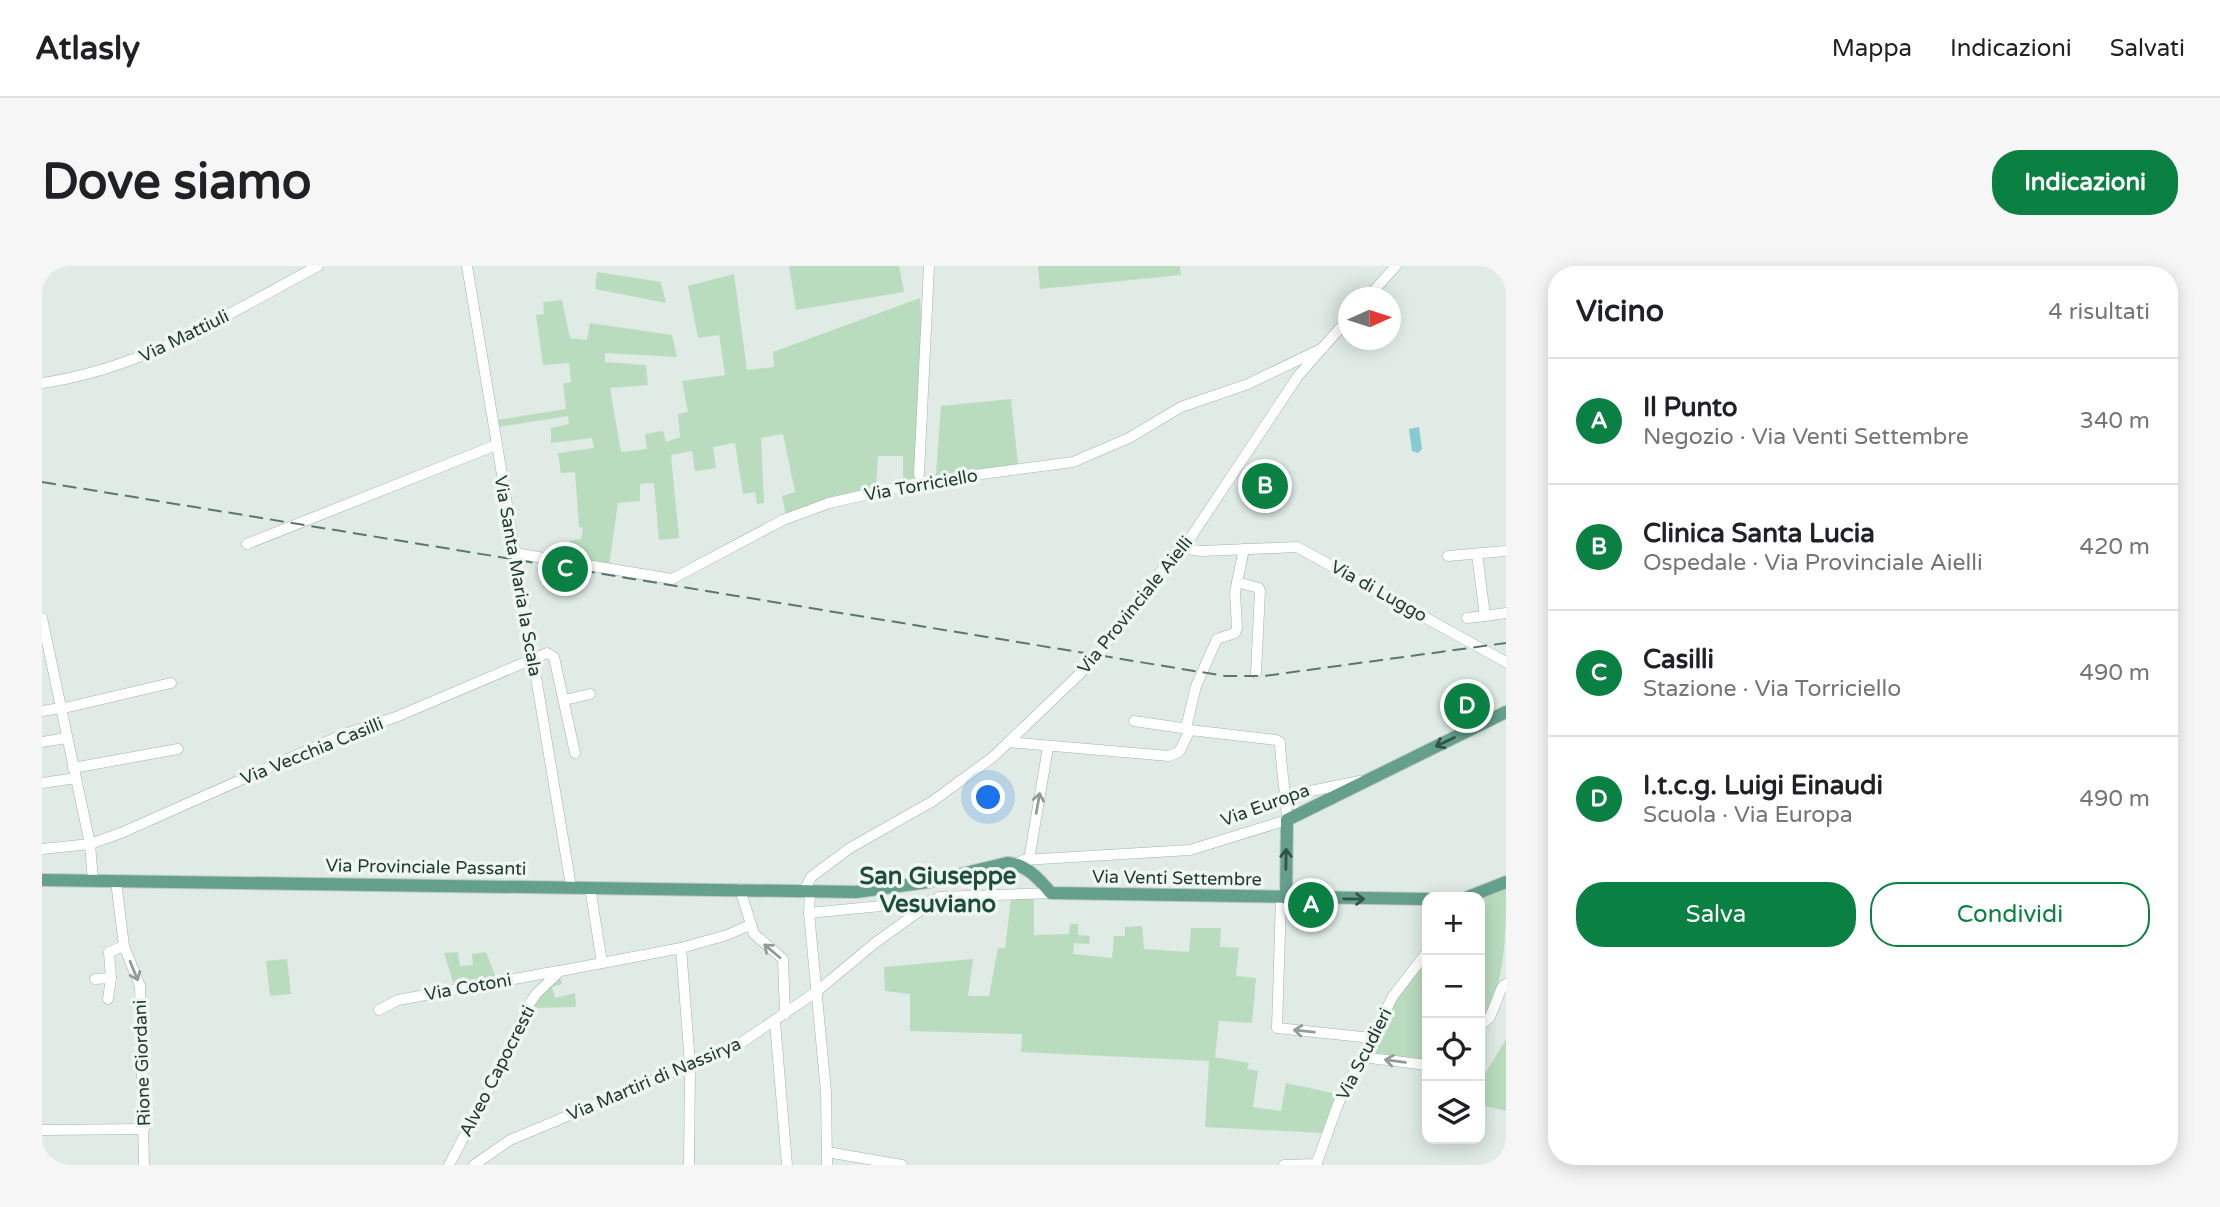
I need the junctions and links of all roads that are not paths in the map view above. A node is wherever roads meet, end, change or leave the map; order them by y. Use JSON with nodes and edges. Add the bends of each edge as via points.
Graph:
{"nodes":[{"id":1,"x":318,"y":266,"type":"edge"},
{"id":2,"x":467,"y":266,"type":"edge"},
{"id":3,"x":929,"y":266,"type":"edge"},
{"id":4,"x":1396,"y":266,"type":"edge"},
{"id":5,"x":1377,"y":287,"type":"edge"},
{"id":6,"x":1338,"y":330,"type":"edge"},
{"id":7,"x":1322,"y":348,"type":"junction"},
{"id":8,"x":42,"y":383,"type":"edge"},
{"id":9,"x":496,"y":445,"type":"junction"},
{"id":10,"x":919,"y":474,"type":"dead end"},
{"id":11,"x":1187,"y":543,"type":"junction"},
{"id":12,"x":247,"y":544,"type":"dead end"},
{"id":13,"x":1244,"y":549,"type":"junction"},
{"id":14,"x":1506,"y":551,"type":"edge"},
{"id":15,"x":514,"y":553,"type":"junction"},
{"id":16,"x":1477,"y":554,"type":"junction"},
{"id":17,"x":1448,"y":556,"type":"dead end"},
{"id":18,"x":1237,"y":582,"type":"junction"},
{"id":19,"x":1506,"y":613,"type":"edge"},
{"id":20,"x":1485,"y":616,"type":"junction"},
{"id":21,"x":42,"y":618,"type":"edge"},
{"id":22,"x":1467,"y":618,"type":"dead end"},
{"id":23,"x":532,"y":657,"type":"junction"},
{"id":24,"x":1506,"y":662,"type":"edge"},
{"id":25,"x":1256,"y":673,"type":"dead end"},
{"id":26,"x":172,"y":682,"type":"dead end"},
{"id":27,"x":590,"y":694,"type":"dead end"},
{"id":28,"x":565,"y":700,"type":"junction"},
{"id":29,"x":60,"y":708,"type":"junction"},
{"id":30,"x":42,"y":711,"type":"edge"},
{"id":31,"x":1506,"y":712,"type":"edge"},
{"id":32,"x":1134,"y":721,"type":"dead end"},
{"id":33,"x":1188,"y":729,"type":"junction"},
{"id":34,"x":66,"y":738,"type":"junction"},
{"id":35,"x":42,"y":742,"type":"edge"},
{"id":36,"x":1008,"y":742,"type":"junction"},
{"id":37,"x":1048,"y":747,"type":"junction"},
{"id":38,"x":178,"y":749,"type":"dead end"},
{"id":39,"x":575,"y":753,"type":"dead end"},
{"id":40,"x":74,"y":773,"type":"junction"},
{"id":41,"x":1371,"y":779,"type":"junction"},
{"id":42,"x":42,"y":783,"type":"edge"},
{"id":43,"x":1286,"y":796,"type":"junction"},
{"id":44,"x":1287,"y":820,"type":"junction"},
{"id":45,"x":90,"y":844,"type":"junction"},
{"id":46,"x":42,"y":849,"type":"edge"},
{"id":47,"x":1023,"y":862,"type":"junction"},
{"id":48,"x":42,"y":880,"type":"edge"},
{"id":49,"x":93,"y":880,"type":"junction"},
{"id":50,"x":116,"y":881,"type":"junction"},
{"id":51,"x":1506,"y":882,"type":"edge"},
{"id":52,"x":571,"y":886,"type":"junction"},
{"id":53,"x":590,"y":887,"type":"junction"},
{"id":54,"x":740,"y":889,"type":"junction"},
{"id":55,"x":807,"y":891,"type":"junction"},
{"id":56,"x":1481,"y":892,"type":"edge"},
{"id":57,"x":1051,"y":893,"type":"junction"},
{"id":58,"x":1283,"y":898,"type":"junction"},
{"id":59,"x":1422,"y":899,"type":"edge"},
{"id":60,"x":932,"y":901,"type":"junction"},
{"id":61,"x":809,"y":914,"type":"junction"},
{"id":62,"x":750,"y":925,"type":"junction"},
{"id":63,"x":124,"y":946,"type":"junction"},
{"id":64,"x":681,"y":948,"type":"junction"},
{"id":65,"x":1425,"y":955,"type":"edge"},
{"id":66,"x":602,"y":963,"type":"junction"},
{"id":67,"x":561,"y":971,"type":"junction"},
{"id":68,"x":111,"y":978,"type":"junction"},
{"id":69,"x":95,"y":979,"type":"dead end"},
{"id":70,"x":1506,"y":984,"type":"edge"},
{"id":71,"x":816,"y":992,"type":"junction"},
{"id":72,"x":108,"y":999,"type":"dead end"},
{"id":73,"x":379,"y":1010,"type":"dead end"},
{"id":74,"x":785,"y":1014,"type":"junction"},
{"id":75,"x":775,"y":1022,"type":"junction"},
{"id":76,"x":1485,"y":1022,"type":"edge"},
{"id":77,"x":1372,"y":1038,"type":"junction"},
{"id":78,"x":1362,"y":1057,"type":"junction"},
{"id":79,"x":690,"y":1064,"type":"junction"},
{"id":80,"x":1422,"y":1064,"type":"edge"},
{"id":81,"x":144,"y":1129,"type":"junction"},
{"id":82,"x":42,"y":1130,"type":"edge"},
{"id":83,"x":827,"y":1152,"type":"junction"},
{"id":84,"x":1317,"y":1164,"type":"edge"},
{"id":85,"x":144,"y":1165,"type":"edge"},
{"id":86,"x":449,"y":1165,"type":"edge"},
{"id":87,"x":474,"y":1165,"type":"edge"},
{"id":88,"x":689,"y":1165,"type":"edge"},
{"id":89,"x":788,"y":1165,"type":"edge"},
{"id":90,"x":827,"y":1165,"type":"edge"},
{"id":91,"x":902,"y":1165,"type":"edge"},
{"id":92,"x":1284,"y":1165,"type":"edge"}],
"edges":[{"from":1,"to":8,"type":"street","name":"Via Mattiuli","via":[[138,359],[85,376]]},
{"from":2,"to":9,"type":"street","name":"Via Santa Maria la Scala"},
{"from":3,"to":10,"type":"street","name":"Via Torriciello"},
{"from":4,"to":5,"type":"street"},
{"from":6,"to":7,"type":"street","name":"Via Provinciale Aielli"},
{"from":7,"to":11,"type":"street","name":"Via Provinciale Aielli","via":[[1298,376]]},
{"from":7,"to":15,"type":"street","name":"Via Torriciello","via":[[1248,384],[1181,407],[1129,438],[1073,462],[922,482],[829,503],[783,520],[672,579]]},
{"from":9,"to":12,"type":"street"},
{"from":9,"to":15,"type":"street","name":"Via Santa Maria la Scala"},
{"from":11,"to":13,"type":"street","name":"Via di Luggo","via":[[1202,551]]},
{"from":11,"to":36,"type":"street","name":"Via Provinciale Aielli","via":[[1091,663]]},
{"from":13,"to":18,"type":"street"},
{"from":13,"to":24,"type":"street","name":"Via di Luggo","via":[[1297,547]]},
{"from":14,"to":16,"type":"street"},
{"from":15,"to":23,"type":"street","name":"Via Santa Maria la Scala"},
{"from":16,"to":17,"type":"street"},
{"from":16,"to":20,"type":"street"},
{"from":18,"to":25,"type":"street","via":[[1260,591]]},
{"from":18,"to":33,"type":"street","via":[[1237,628],[1235,633],[1216,639],[1196,686]]},
{"from":19,"to":20,"type":"street"},
{"from":20,"to":22,"type":"street"},
{"from":21,"to":29,"type":"street"},
{"from":23,"to":28,"type":"street","via":[[547,653],[554,657]]},
{"from":23,"to":45,"type":"street","name":"Via Vecchia Casilli"},
{"from":23,"to":52,"type":"street","name":"Via Santa Maria la Scala"},
{"from":26,"to":29,"type":"street"},
{"from":27,"to":28,"type":"street"},
{"from":28,"to":39,"type":"street"},
{"from":29,"to":30,"type":"street"},
{"from":29,"to":34,"type":"street"},
{"from":31,"to":41,"type":"main road","name":"Via Europa","one_way":true},
{"from":32,"to":33,"type":"street"},
{"from":33,"to":37,"type":"street","via":[[1179,752],[1169,757]]},
{"from":33,"to":43,"type":"street","via":[[1280,742]]},
{"from":34,"to":35,"type":"street"},
{"from":34,"to":40,"type":"street"},
{"from":36,"to":37,"type":"street"},
{"from":36,"to":55,"type":"street","name":"Via Provinciale Aielli","via":[[933,801],[850,848],[811,877]]},
{"from":47,"to":37,"type":"street","one_way":true},
{"from":38,"to":40,"type":"street"},
{"from":40,"to":42,"type":"street"},
{"from":40,"to":45,"type":"street"},
{"from":41,"to":43,"type":"street"},
{"from":41,"to":44,"type":"main road","name":"Via Europa"},
{"from":43,"to":44,"type":"street"},
{"from":44,"to":47,"type":"street","name":"Via Europa","via":[[1190,850]]},
{"from":58,"to":44,"type":"main road","one_way":true},
{"from":45,"to":46,"type":"street","name":"Via Vecchia Casilli"},
{"from":45,"to":49,"type":"street"},
{"from":47,"to":55,"type":"main road","name":"Via Provinciale Passanti","via":[[880,889]]},
{"from":47,"to":57,"type":"main road"},
{"from":48,"to":49,"type":"main road","name":"Via Provinciale Passanti"},
{"from":49,"to":50,"type":"main road","name":"Via Provinciale Passanti"},
{"from":50,"to":52,"type":"main road","name":"Via Provinciale Passanti"},
{"from":50,"to":63,"type":"street","name":"Rione Giordani"},
{"from":51,"to":56,"type":"main road"},
{"from":52,"to":53,"type":"main road","name":"Via Provinciale Passanti"},
{"from":53,"to":54,"type":"main road","name":"Via Provinciale Passanti"},
{"from":53,"to":66,"type":"street"},
{"from":54,"to":55,"type":"main road","name":"Via Provinciale Passanti"},
{"from":54,"to":62,"type":"street"},
{"from":55,"to":61,"type":"street"},
{"from":57,"to":58,"type":"main road","name":"Via Venti Settembre"},
{"from":57,"to":60,"type":"street","name":"Via Martiri di Nassirya","via":[[944,896]]},
{"from":58,"to":59,"type":"main road","name":"Via Venti Settembre","one_way":true},
{"from":77,"to":58,"type":"street","one_way":true,"via":[[1277,1028]]},
{"from":60,"to":61,"type":"street"},
{"from":60,"to":71,"type":"street","name":"Via Martiri di Nassirya"},
{"from":61,"to":71,"type":"street"},
{"from":62,"to":64,"type":"street"},
{"from":74,"to":62,"type":"street","one_way":true,"via":[[783,959],[758,939]]},
{"from":63,"to":68,"type":"street","via":[[109,952]]},
{"from":63,"to":81,"type":"street","name":"Rione Giordani","one_way":true,"via":[[140,986]]},
{"from":64,"to":66,"type":"street"},
{"from":64,"to":79,"type":"street"},
{"from":65,"to":77,"type":"street","name":"Via Scudieri","via":[[1393,996]]},
{"from":66,"to":67,"type":"street"},
{"from":67,"to":73,"type":"street","name":"Via Cotoni","via":[[398,1000]]},
{"from":67,"to":86,"type":"street","name":"Alveo Capocresti","via":[[526,1009]]},
{"from":68,"to":69,"type":"street"},
{"from":68,"to":72,"type":"street"},
{"from":70,"to":76,"type":"street"},
{"from":71,"to":74,"type":"street","name":"Via Martiri di Nassirya"},
{"from":71,"to":83,"type":"street"},
{"from":74,"to":75,"type":"street","name":"Via Martiri di Nassirya"},
{"from":75,"to":79,"type":"street","name":"Via Martiri di Nassirya","via":[[738,1045]]},
{"from":75,"to":89,"type":"street"},
{"from":77,"to":78,"type":"street","name":"Via Scudieri"},
{"from":80,"to":78,"type":"street","one_way":true},
{"from":78,"to":84,"type":"street","name":"Via Scudieri"},
{"from":79,"to":87,"type":"street","name":"Via Martiri di Nassirya","via":[[510,1140]]},
{"from":79,"to":88,"type":"street"},
{"from":81,"to":82,"type":"street"},
{"from":81,"to":85,"type":"street","name":"Rione Giordani"},
{"from":83,"to":90,"type":"street"},
{"from":83,"to":91,"type":"street"},
{"from":84,"to":92,"type":"street"}]}
